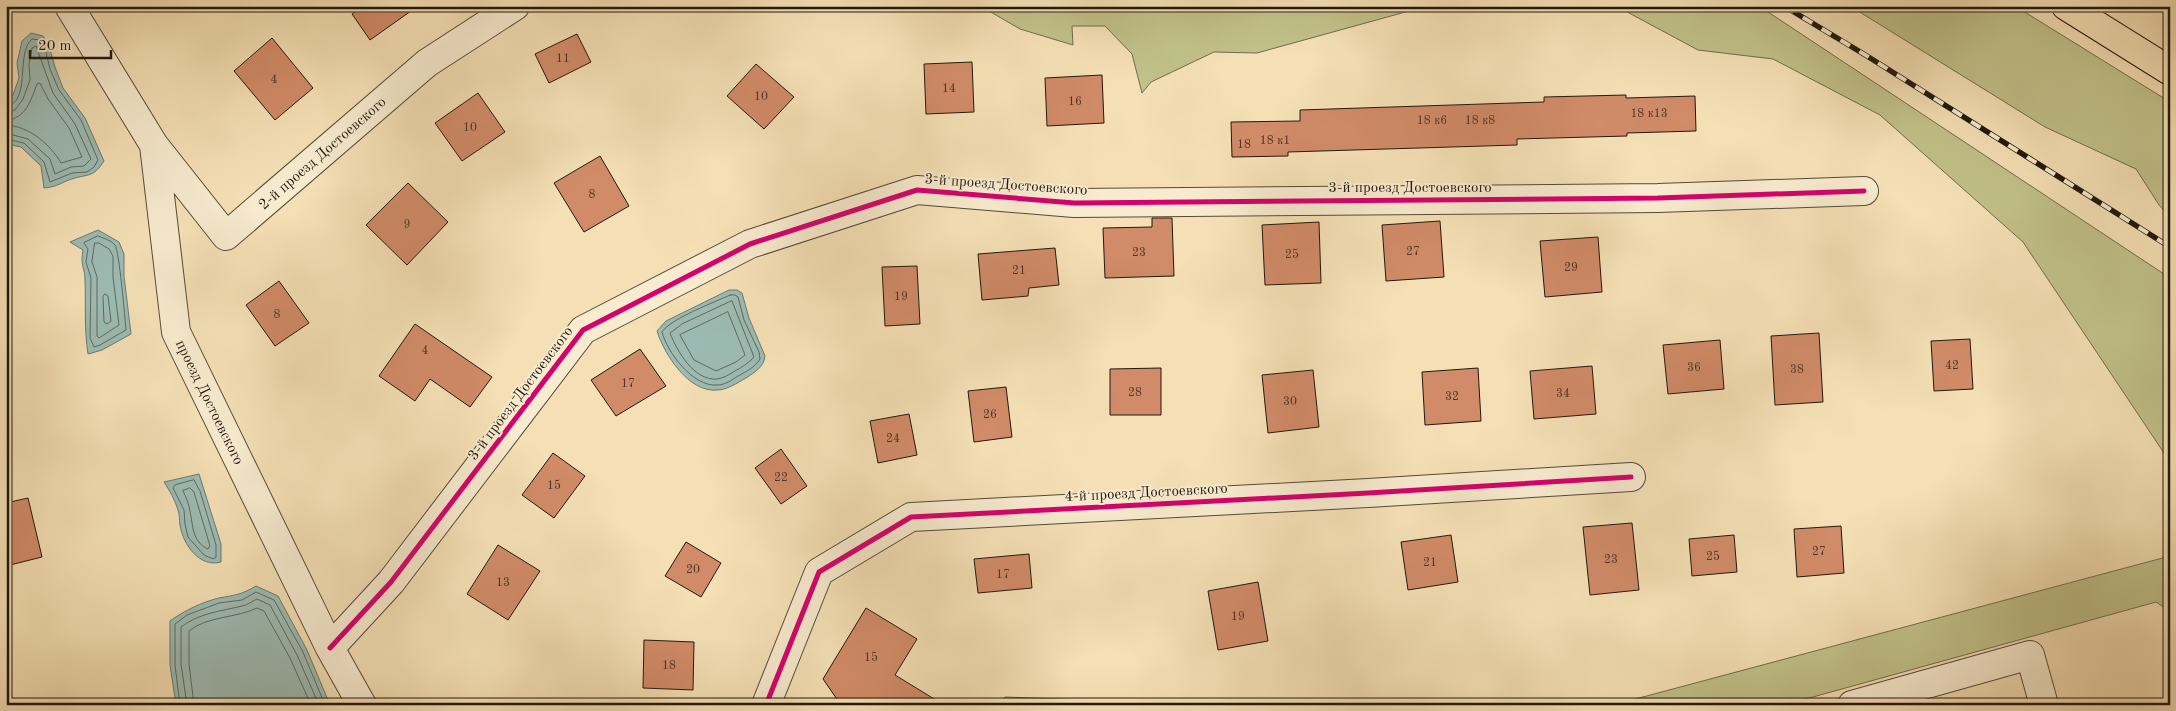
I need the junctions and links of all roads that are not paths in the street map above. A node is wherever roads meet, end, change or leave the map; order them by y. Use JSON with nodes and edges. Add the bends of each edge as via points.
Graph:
{"nodes":[{"id":1,"x":68,"y":6,"type":"edge"},
{"id":2,"x":515,"y":6,"type":"edge"},
{"id":3,"x":2066,"y":6,"type":"edge"},
{"id":4,"x":2170,"y":70,"type":"edge"},
{"id":5,"x":154,"y":145,"type":"junction"},
{"id":6,"x":1864,"y":191,"type":"dead end"},
{"id":7,"x":1631,"y":477,"type":"dead end"},
{"id":8,"x":330,"y":648,"type":"junction"},
{"id":9,"x":362,"y":705,"type":"edge"},
{"id":10,"x":766,"y":705,"type":"edge"},
{"id":11,"x":1852,"y":705,"type":"edge"},
{"id":12,"x":2044,"y":705,"type":"edge"}],
"edges":[{"from":1,"to":5,"type":"street","name":"проезд Достоевского"},
{"from":2,"to":5,"type":"street","name":"2-й проезд Достоевского","via":[[427,63],[226,236]]},
{"from":3,"to":4,"type":"main road"},
{"from":5,"to":8,"type":"street","name":"проезд Достоевского","via":[[176,332]]},
{"from":6,"to":8,"type":"street","name":"3-й проезд Достоевского","via":[[1658,198],[1074,203],[917,190],[750,244],[583,330],[391,582]]},
{"from":7,"to":10,"type":"street","name":"4-й проезд Достоевского","via":[[911,516],[819,572]]},
{"from":8,"to":9,"type":"street","name":"проезд Достоевского"},
{"from":11,"to":12,"type":"street","via":[[2030,655]]}]}
